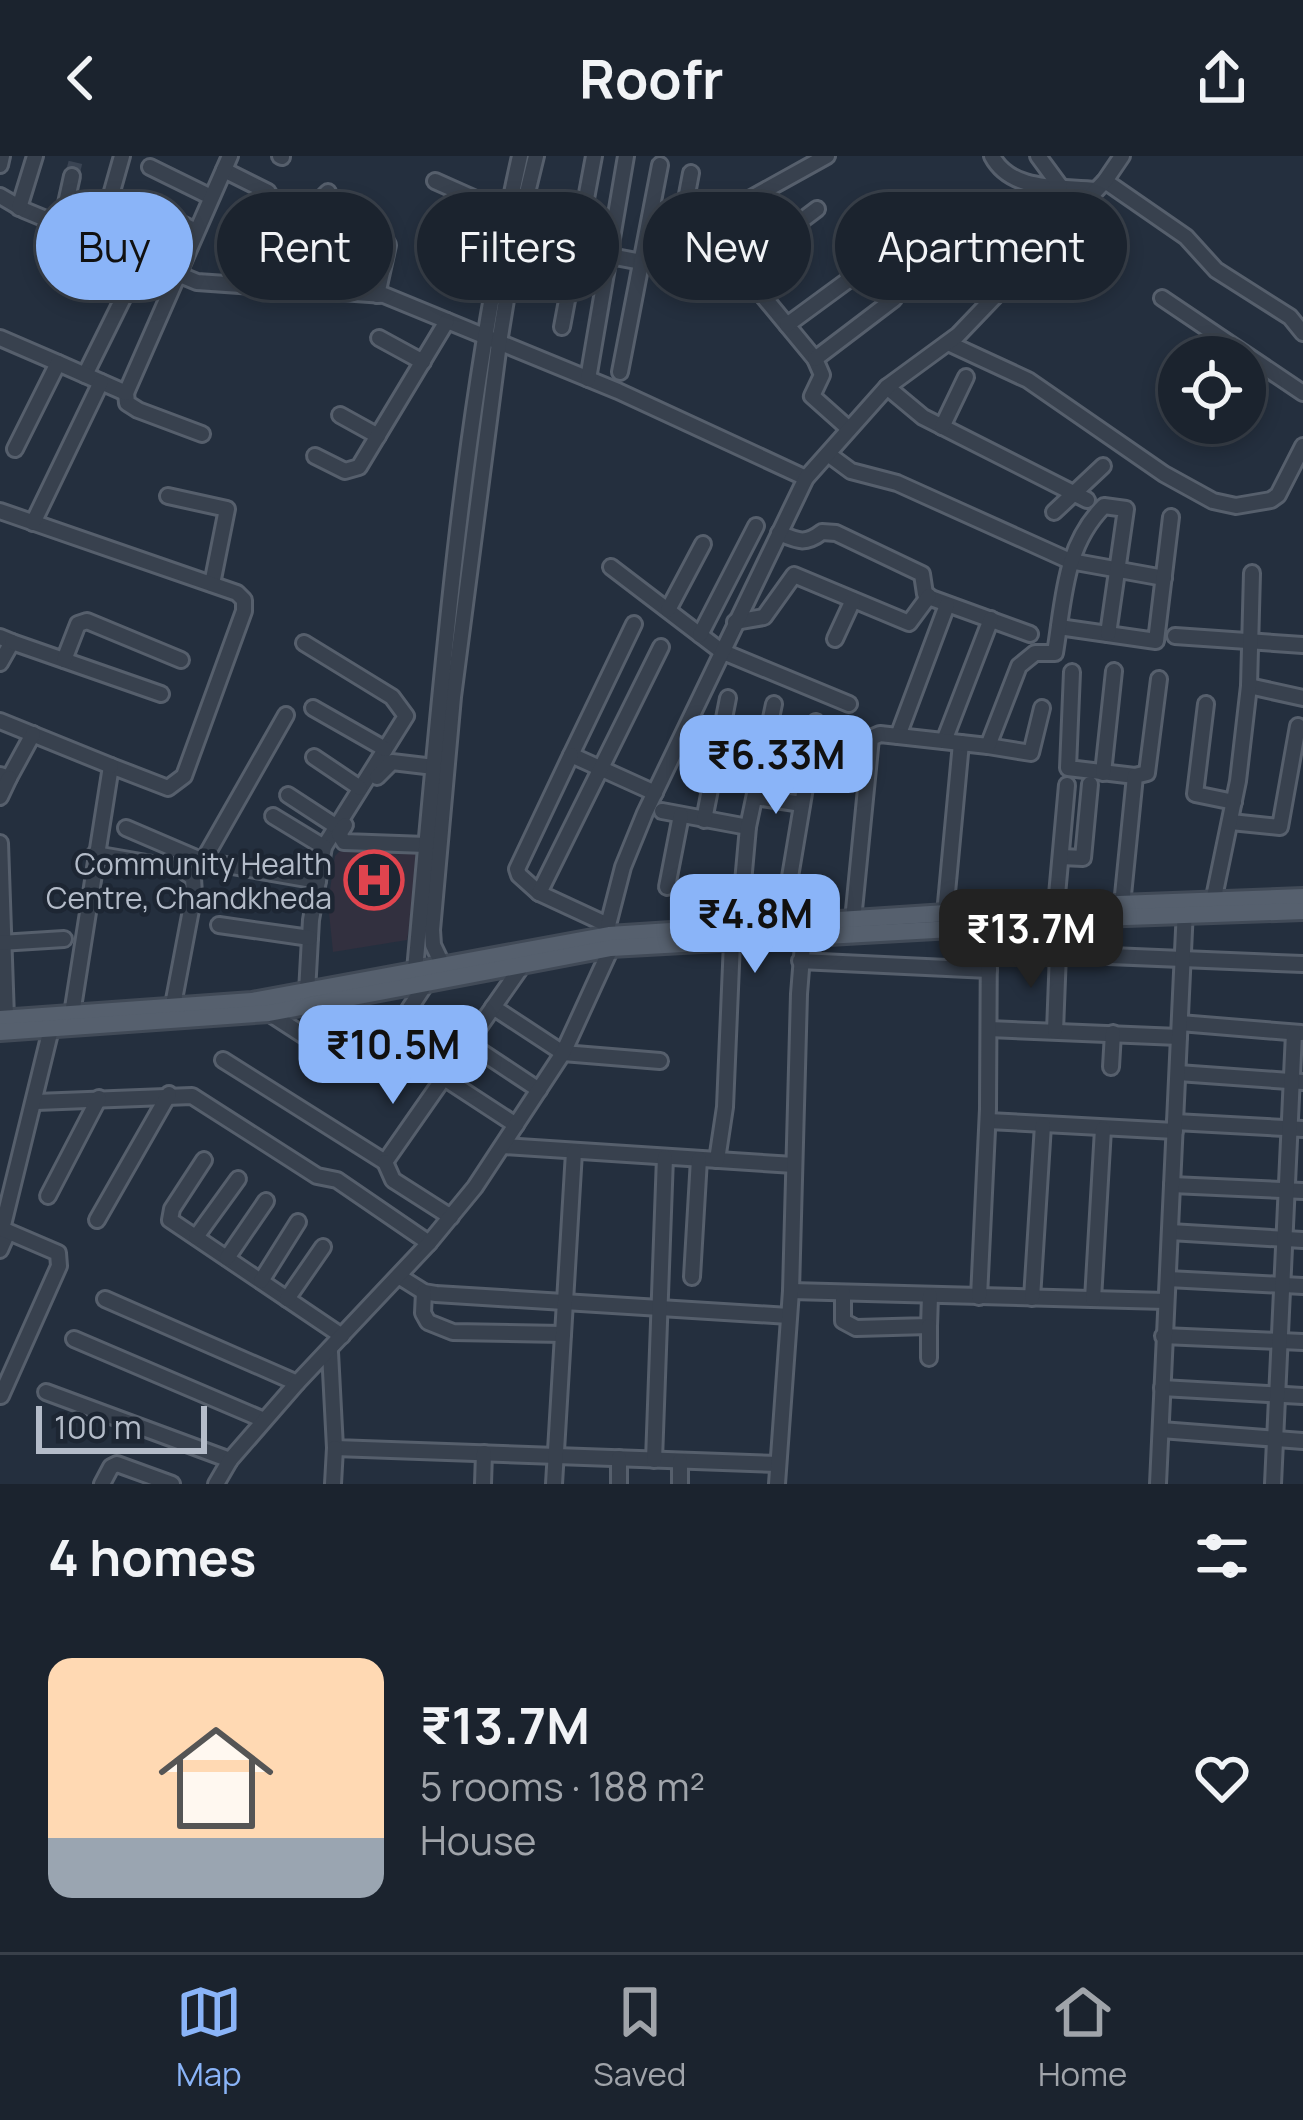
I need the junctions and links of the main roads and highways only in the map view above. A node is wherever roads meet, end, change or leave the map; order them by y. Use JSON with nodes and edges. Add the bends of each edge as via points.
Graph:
{"nodes":[{"id":1,"x":1303,"y":897,"type":"edge"},
{"id":2,"x":1185,"y":910,"type":"junction"},
{"id":3,"x":1303,"y":911,"type":"edge"},
{"id":4,"x":805,"y":930,"type":"junction"},
{"id":5,"x":610,"y":936,"type":"junction"},
{"id":6,"x":421,"y":976,"type":"junction"},
{"id":7,"x":2,"y":1023,"type":"edge"}],
"edges":[{"from":1,"to":2,"type":"main road"},
{"from":2,"to":3,"type":"main road"},
{"from":2,"to":4,"type":"main road","via":[[989,927]]},
{"from":2,"to":4,"type":"main road","via":[[1057,906]]},
{"from":4,"to":5,"type":"main road"},
{"from":5,"to":6,"type":"main road"},
{"from":5,"to":6,"type":"main road","via":[[524,963]]},
{"from":6,"to":7,"type":"main road"},
{"from":6,"to":7,"type":"main road","via":[[269,1013],[51,1029]]}]}
